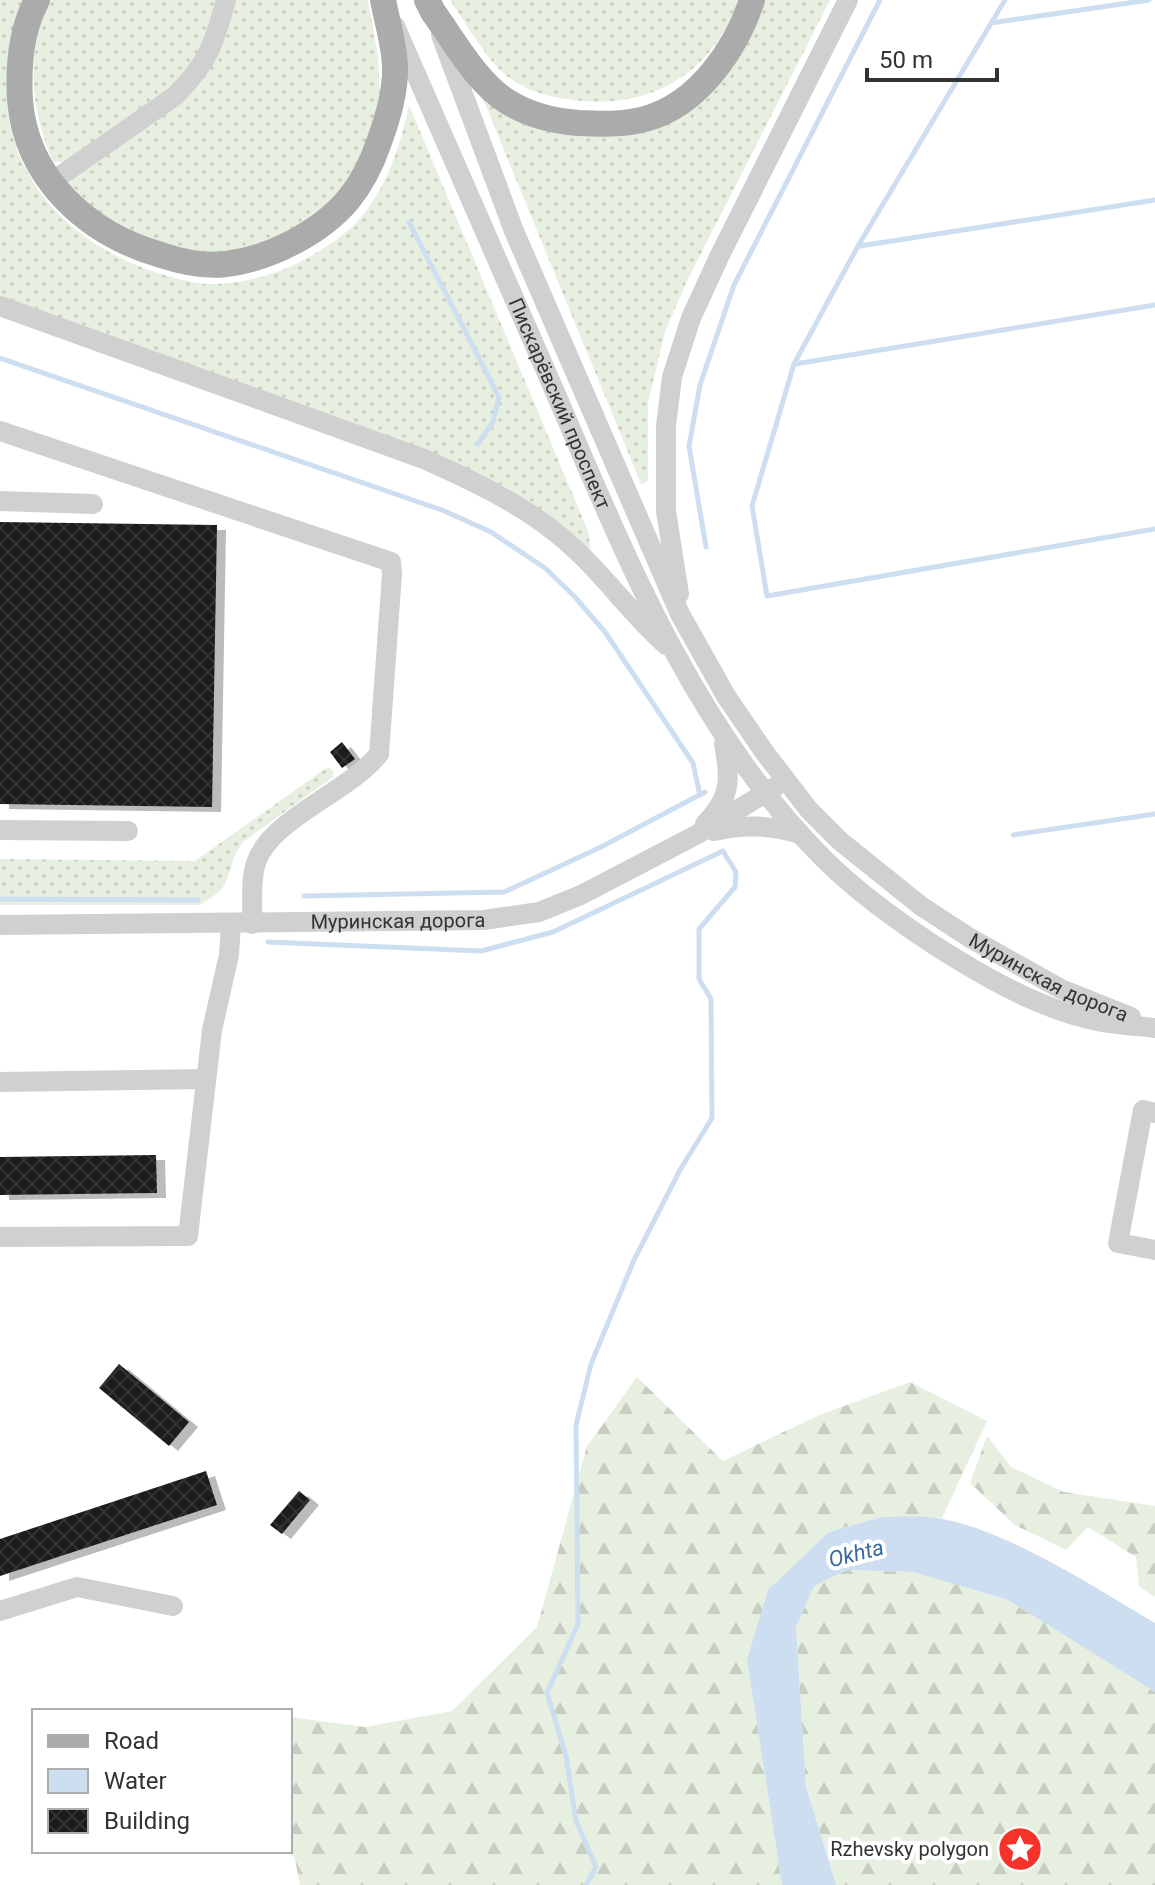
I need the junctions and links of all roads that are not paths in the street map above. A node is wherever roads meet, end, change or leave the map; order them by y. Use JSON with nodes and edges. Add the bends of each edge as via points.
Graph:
{"nodes":[{"id":1,"x":37,"y":0,"type":"edge"},
{"id":2,"x":226,"y":0,"type":"edge"},
{"id":3,"x":384,"y":0,"type":"edge"},
{"id":4,"x":752,"y":0,"type":"edge"},
{"id":5,"x":848,"y":0,"type":"edge"},
{"id":6,"x":430,"y":6,"type":"edge"},
{"id":7,"x":50,"y":183,"type":"junction"},
{"id":8,"x":0,"y":306,"type":"edge"},
{"id":9,"x":0,"y":431,"type":"edge"},
{"id":10,"x":0,"y":501,"type":"edge"},
{"id":11,"x":93,"y":504,"type":"dead end"},
{"id":12,"x":680,"y":614,"type":"junction"},
{"id":13,"x":677,"y":656,"type":"junction"},
{"id":14,"x":722,"y":732,"type":"junction"},
{"id":15,"x":785,"y":779,"type":"junction"},
{"id":16,"x":765,"y":794,"type":"junction"},
{"id":17,"x":0,"y":830,"type":"edge"},
{"id":18,"x":128,"y":831,"type":"dead end"},
{"id":19,"x":800,"y":834,"type":"junction"},
{"id":20,"x":696,"y":835,"type":"junction"},
{"id":21,"x":231,"y":924,"type":"junction"},
{"id":22,"x":252,"y":924,"type":"junction"},
{"id":23,"x":0,"y":925,"type":"edge"},
{"id":24,"x":1155,"y":1027,"type":"edge"},
{"id":25,"x":206,"y":1079,"type":"junction"},
{"id":26,"x":0,"y":1082,"type":"edge"},
{"id":27,"x":1155,"y":1113,"type":"edge"},
{"id":28,"x":0,"y":1237,"type":"edge"},
{"id":29,"x":1155,"y":1250,"type":"edge"},
{"id":30,"x":173,"y":1606,"type":"dead end"},
{"id":31,"x":0,"y":1611,"type":"edge"}],
"edges":[{"from":1,"to":7,"type":"main road","via":[[19,73],[21,116]]},
{"from":2,"to":7,"type":"street","via":[[213,46],[191,80]]},
{"from":3,"to":7,"type":"main road","via":[[395,66],[388,118],[371,163],[348,200],[299,238],[227,264],[179,261],[106,233]]},
{"from":3,"to":13,"type":"street","name":"Пискарёвский проспект","via":[[629,564]]},
{"from":4,"to":6,"type":"main road","via":[[743,28],[717,69],[682,101],[647,119],[606,125],[537,115],[510,103],[491,89]]},
{"from":5,"to":12,"type":"street","via":[[719,257],[672,377],[666,511]]},
{"from":6,"to":12,"type":"street","name":"Пискарёвский проспект","via":[[514,231]]},
{"from":8,"to":13,"type":"street","via":[[424,459],[490,488],[541,521],[589,562]]},
{"from":9,"to":22,"type":"street","via":[[391,562],[379,754],[264,845],[255,864]]},
{"from":10,"to":11,"type":"street"},
{"from":12,"to":15,"type":"street","name":"Пискарёвский проспект","via":[[726,696]]},
{"from":13,"to":14,"type":"street","name":"Пискарёвский проспект"},
{"from":14,"to":16,"type":"street","name":"Пискарёвский проспект"},
{"from":14,"to":20,"type":"street","via":[[730,772],[727,794]]},
{"from":15,"to":16,"type":"street","name":"Муринская дорога"},
{"from":15,"to":24,"type":"street","name":"Муринская дорога","via":[[840,841],[946,922],[1061,989]]},
{"from":16,"to":19,"type":"street","name":"Муринская дорога"},
{"from":16,"to":20,"type":"street","name":"Муринская дорога"},
{"from":17,"to":18,"type":"street"},
{"from":19,"to":20,"type":"street","via":[[743,825]]},
{"from":19,"to":24,"type":"street","name":"Муринская дорога","via":[[875,903],[956,959],[1068,1012]]},
{"from":20,"to":22,"type":"street","name":"Муринская дорога","via":[[539,912],[484,920]]},
{"from":21,"to":22,"type":"street","name":"Муринская дорога"},
{"from":21,"to":23,"type":"street","name":"Муринская дорога"},
{"from":21,"to":25,"type":"street"},
{"from":25,"to":26,"type":"street"},
{"from":25,"to":28,"type":"street","via":[[188,1236]]},
{"from":27,"to":29,"type":"street","via":[[1143,1110],[1118,1243]]},
{"from":30,"to":31,"type":"street","via":[[77,1587]]}]}
